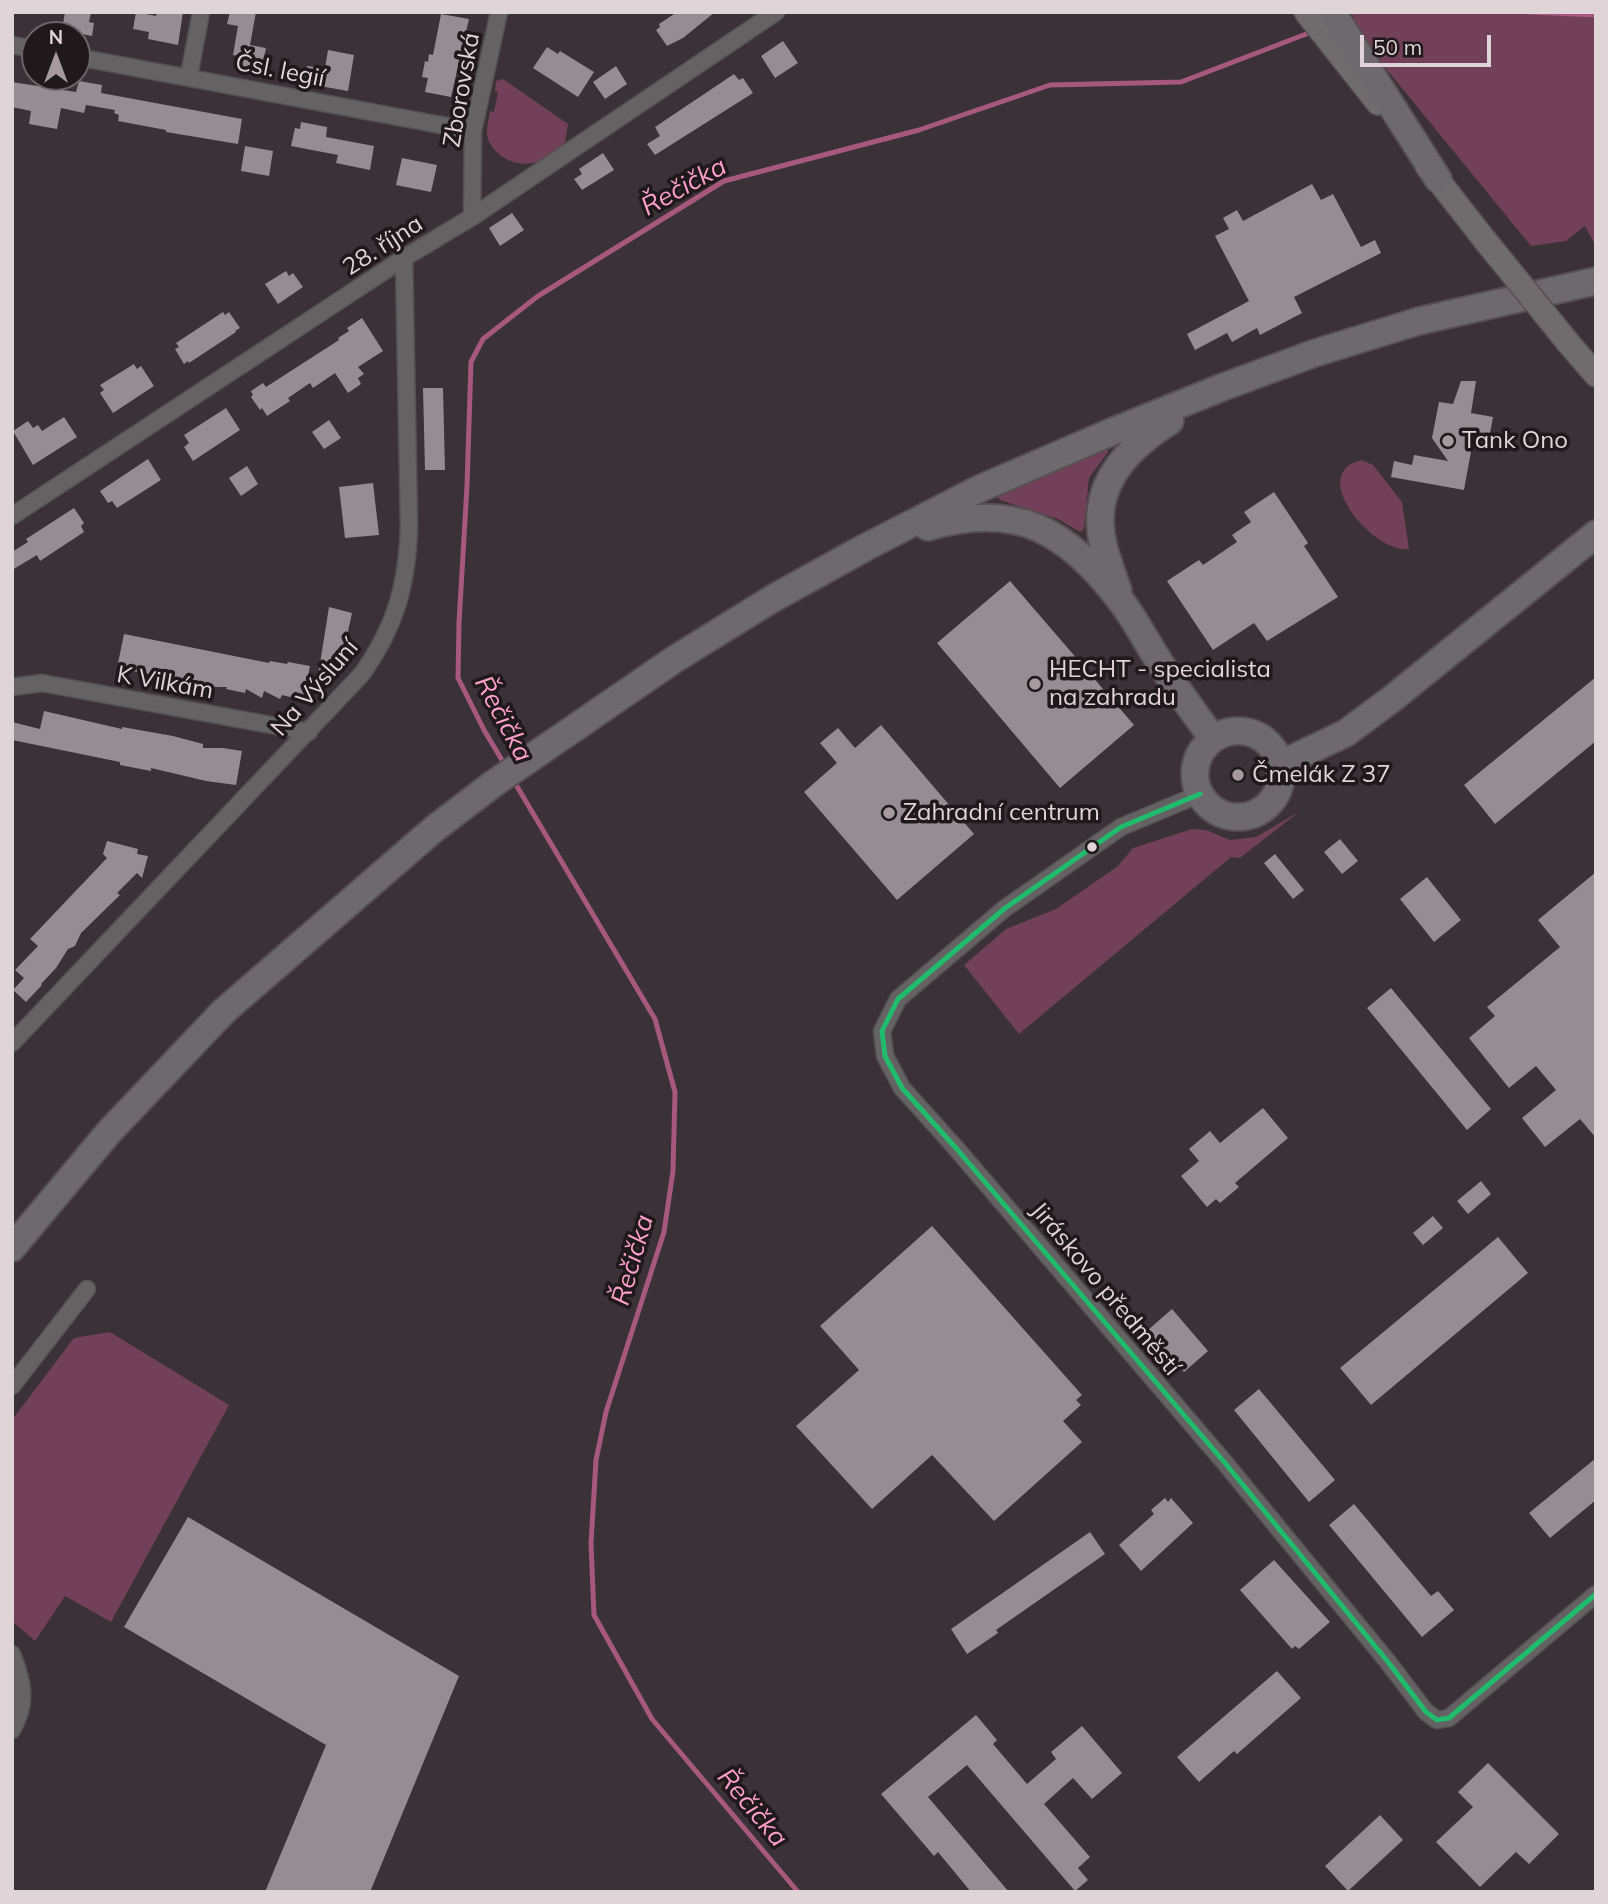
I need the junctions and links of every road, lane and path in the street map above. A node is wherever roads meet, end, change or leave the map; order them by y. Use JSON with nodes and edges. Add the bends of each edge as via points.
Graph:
{"nodes":[{"id":1,"x":201,"y":12,"type":"edge"},
{"id":2,"x":499,"y":12,"type":"edge"},
{"id":3,"x":776,"y":12,"type":"edge"},
{"id":4,"x":1306,"y":12,"type":"edge"},
{"id":5,"x":1332,"y":12,"type":"edge"},
{"id":6,"x":91,"y":59,"type":"edge"},
{"id":7,"x":189,"y":76,"type":"junction"},
{"id":8,"x":473,"y":131,"type":"junction"},
{"id":9,"x":1438,"y":179,"type":"junction"},
{"id":10,"x":472,"y":217,"type":"junction"},
{"id":11,"x":404,"y":258,"type":"junction"},
{"id":12,"x":1596,"y":281,"type":"edge"},
{"id":13,"x":1596,"y":375,"type":"edge"},
{"id":14,"x":1223,"y":387,"type":"junction"},
{"id":15,"x":12,"y":516,"type":"edge"},
{"id":16,"x":1596,"y":534,"type":"edge"},
{"id":17,"x":866,"y":547,"type":"junction"},
{"id":18,"x":1122,"y":601,"type":"junction"},
{"id":19,"x":12,"y":687,"type":"edge"},
{"id":20,"x":309,"y":732,"type":"junction"},
{"id":21,"x":1213,"y":739,"type":"junction"},
{"id":22,"x":1281,"y":764,"type":"junction"},
{"id":23,"x":1200,"y":794,"type":"junction"},
{"id":24,"x":12,"y":1043,"type":"edge"},
{"id":25,"x":12,"y":1248,"type":"edge"},
{"id":26,"x":87,"y":1289,"type":"dead end"},
{"id":27,"x":12,"y":1386,"type":"edge"},
{"id":28,"x":1596,"y":1594,"type":"edge"},
{"id":29,"x":12,"y":1654,"type":"edge"},
{"id":30,"x":12,"y":1730,"type":"edge"}],
"edges":[{"from":1,"to":7,"type":"street"},
{"from":2,"to":8,"type":"street","name":"Zborovská"},
{"from":3,"to":10,"type":"street","name":"28. října"},
{"from":4,"to":9,"type":"main road"},
{"from":5,"to":9,"type":"main road"},
{"from":6,"to":7,"type":"street","name":"Čsl. legií"},
{"from":7,"to":8,"type":"street","name":"Čsl. legií"},
{"from":8,"to":10,"type":"street","name":"Zborovská"},
{"from":9,"to":13,"type":"main road","bridge":true},
{"from":10,"to":11,"type":"street","name":"28. října"},
{"from":11,"to":15,"type":"street","name":"28. října"},
{"from":11,"to":20,"type":"street","name":"Na Výsluní","via":[[409,527],[402,592],[377,653]]},
{"from":12,"to":14,"type":"main road","via":[[1393,328]]},
{"from":14,"to":17,"type":"main road","via":[[979,489]]},
{"from":14,"to":18,"type":"main road","via":[[1143,438],[1108,482],[1101,511],[1103,546]]},
{"from":16,"to":22,"type":"main road","via":[[1346,733]]},
{"from":17,"to":18,"type":"main road","via":[[954,519],[1018,520],[1078,552]]},
{"from":17,"to":25,"type":"main road","via":[[674,659],[424,837],[224,1011],[109,1132]]},
{"from":18,"to":21,"type":"main road"},
{"from":19,"to":20,"type":"street","name":"K Vilkám","via":[[42,683]]},
{"from":20,"to":24,"type":"street","name":"Na Výsluní"},
{"from":21,"to":22,"type":"main road","via":[[1230,732],[1256,734],[1276,752]]},
{"from":21,"to":23,"type":"main road","via":[[1195,768]]},
{"from":22,"to":23,"type":"main road","via":[[1282,778],[1271,803],[1247,816],[1220,813]]},
{"from":23,"to":28,"type":"street","name":"Jiráskovo předměstí","via":[[1121,827],[1004,909],[898,999],[882,1031],[885,1056],[902,1088],[1225,1463],[1426,1712],[1437,1720],[1449,1718]]},
{"from":26,"to":27,"type":"street"},
{"from":29,"to":30,"type":"street","via":[[22,1681],[22,1713]]}]}
